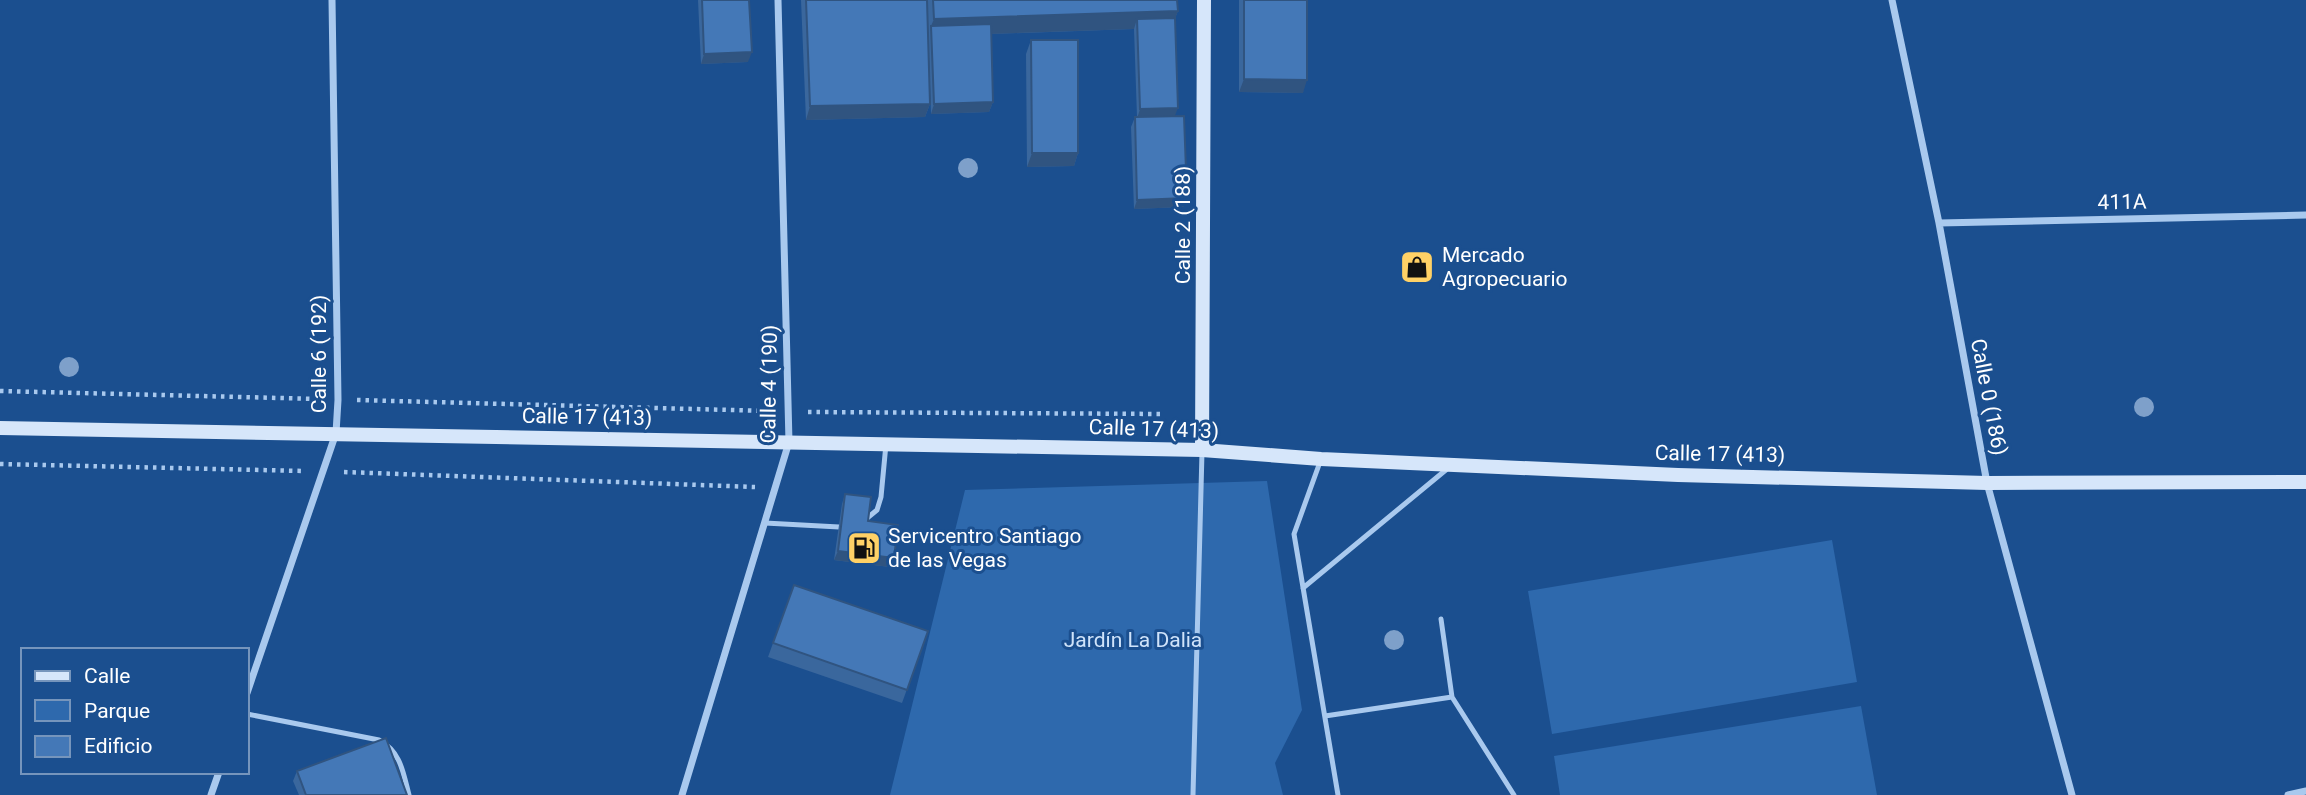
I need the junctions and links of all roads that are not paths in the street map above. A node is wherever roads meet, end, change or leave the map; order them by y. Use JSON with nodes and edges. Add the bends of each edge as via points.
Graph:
{"nodes":[{"id":1,"x":332,"y":0,"type":"edge"},
{"id":2,"x":778,"y":0,"type":"edge"},
{"id":3,"x":1204,"y":0,"type":"edge"},
{"id":4,"x":1892,"y":0,"type":"edge"},
{"id":5,"x":2306,"y":215,"type":"edge"},
{"id":6,"x":1938,"y":223,"type":"junction"},
{"id":7,"x":0,"y":428,"type":"edge"},
{"id":8,"x":336,"y":433,"type":"junction"},
{"id":9,"x":789,"y":442,"type":"junction"},
{"id":10,"x":886,"y":444,"type":"junction"},
{"id":11,"x":1202,"y":450,"type":"junction"},
{"id":12,"x":1321,"y":459,"type":"junction"},
{"id":13,"x":1452,"y":465,"type":"junction"},
{"id":14,"x":2306,"y":482,"type":"edge"},
{"id":15,"x":1987,"y":483,"type":"junction"},
{"id":16,"x":866,"y":519,"type":"edge"},
{"id":17,"x":765,"y":523,"type":"junction"},
{"id":18,"x":839,"y":527,"type":"edge"},
{"id":19,"x":1303,"y":588,"type":"junction"},
{"id":20,"x":1441,"y":619,"type":"dead end"},
{"id":21,"x":248,"y":690,"type":"edge"},
{"id":22,"x":1452,"y":698,"type":"junction"},
{"id":23,"x":248,"y":714,"type":"edge"},
{"id":24,"x":1325,"y":716,"type":"junction"},
{"id":25,"x":218,"y":774,"type":"edge"},
{"id":26,"x":2306,"y":791,"type":"edge"},
{"id":27,"x":211,"y":795,"type":"edge"},
{"id":28,"x":409,"y":795,"type":"edge"},
{"id":29,"x":681,"y":795,"type":"edge"},
{"id":30,"x":1193,"y":795,"type":"edge"},
{"id":31,"x":1338,"y":795,"type":"edge"},
{"id":32,"x":1514,"y":795,"type":"edge"},
{"id":33,"x":2072,"y":795,"type":"edge"},
{"id":34,"x":2288,"y":795,"type":"edge"}],
"edges":[{"from":1,"to":8,"type":"street","name":"Calle 6 (192)"},
{"from":2,"to":9,"type":"street","name":"Calle 4 (190)"},
{"from":3,"to":11,"type":"main road","name":"Calle 2 (188)"},
{"from":4,"to":6,"type":"street","name":"Calle 0 (186)"},
{"from":5,"to":6,"type":"street","name":"411A"},
{"from":6,"to":15,"type":"street","name":"Calle 0 (186)"},
{"from":7,"to":8,"type":"main road","name":"Calle 17 (413)"},
{"from":8,"to":9,"type":"main road","name":"Calle 17 (413)"},
{"from":8,"to":21,"type":"street","name":"Calle 6 (192)"},
{"from":9,"to":10,"type":"main road","name":"Calle 17 (413)"},
{"from":9,"to":17,"type":"street","name":"Calle 4 (190)"},
{"from":10,"to":11,"type":"main road","name":"Calle 17 (413)"},
{"from":10,"to":16,"type":"lane","via":[[881,497],[877,510]]},
{"from":11,"to":12,"type":"main road","name":"Calle 17 (413)"},
{"from":11,"to":30,"type":"lane"},
{"from":12,"to":13,"type":"main road","name":"Calle 17 (413)"},
{"from":12,"to":19,"type":"lane","via":[[1294,534]]},
{"from":13,"to":15,"type":"main road","name":"Calle 17 (413)"},
{"from":13,"to":19,"type":"lane"},
{"from":14,"to":15,"type":"main road","name":"Calle 17 (413)"},
{"from":15,"to":33,"type":"street","name":"Calle 0 (186)"},
{"from":17,"to":18,"type":"lane"},
{"from":17,"to":29,"type":"street","name":"Calle 4 (190)"},
{"from":19,"to":24,"type":"lane"},
{"from":20,"to":22,"type":"lane"},
{"from":22,"to":24,"type":"lane"},
{"from":22,"to":32,"type":"lane"},
{"from":23,"to":28,"type":"lane","via":[[379,740],[399,758]]},
{"from":24,"to":31,"type":"lane"},
{"from":25,"to":27,"type":"street"},
{"from":26,"to":34,"type":"street"}]}
